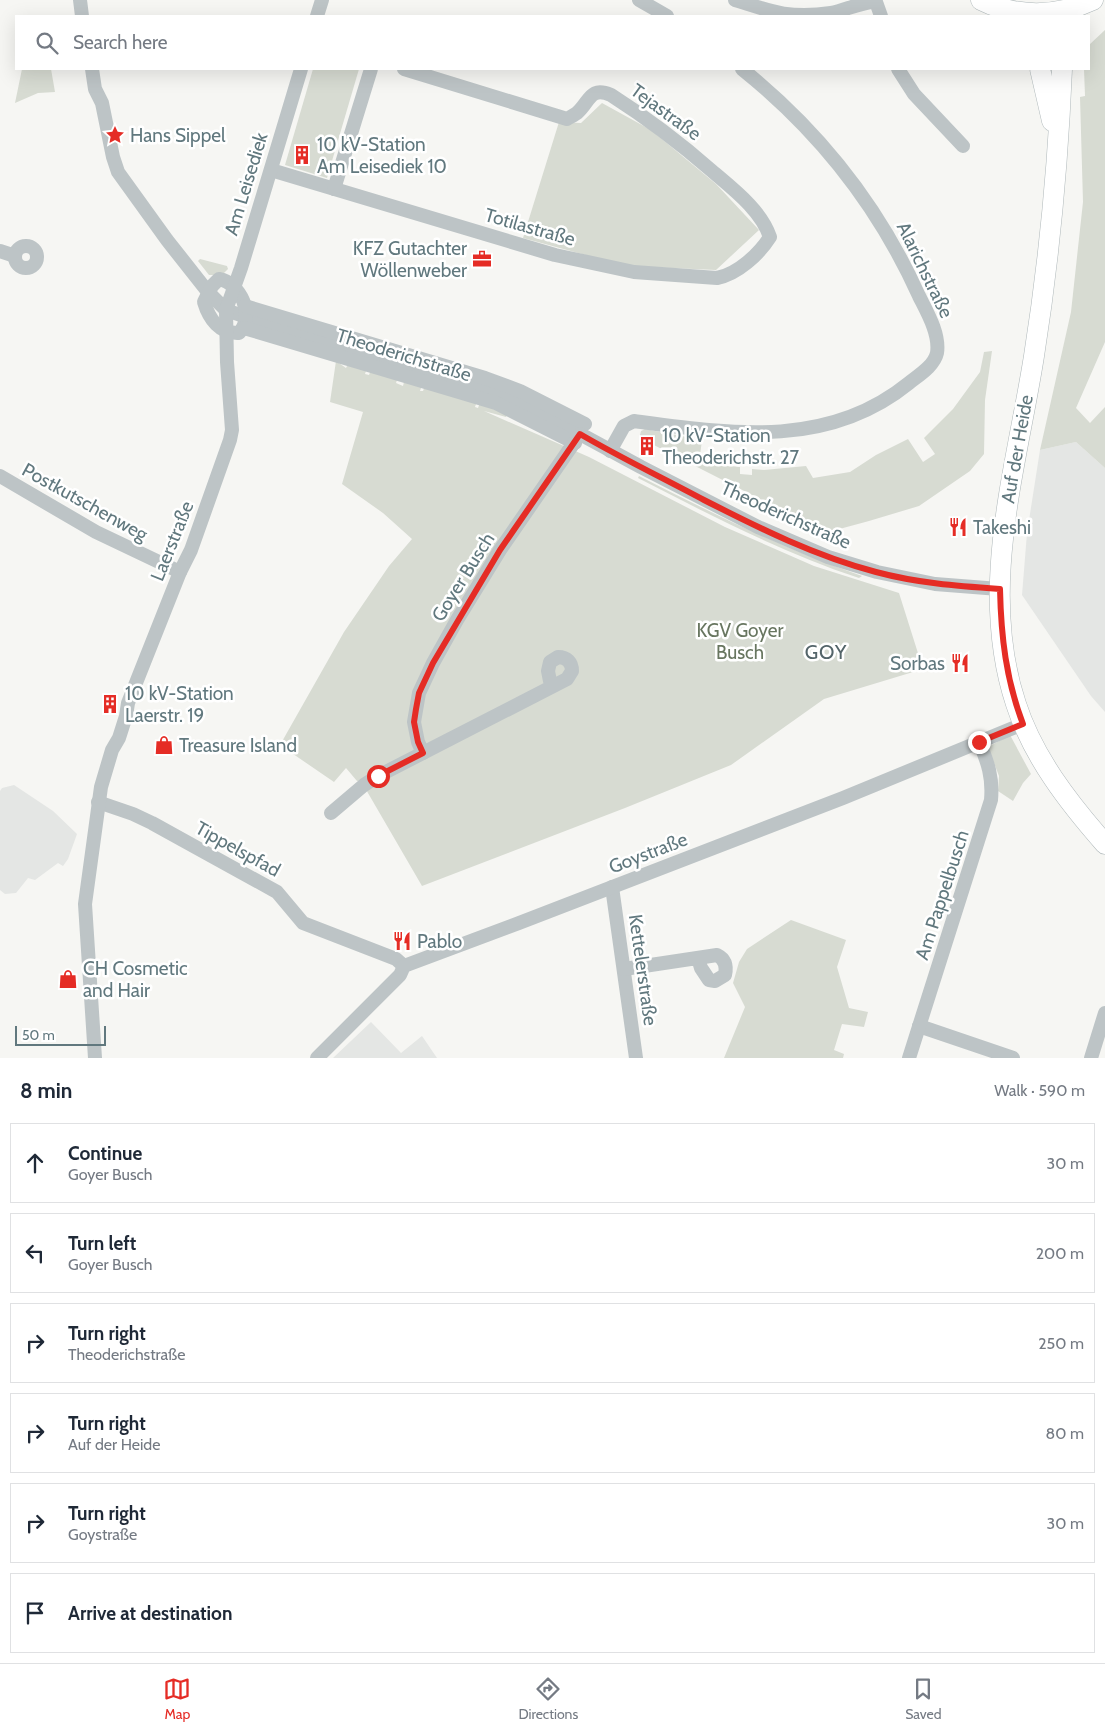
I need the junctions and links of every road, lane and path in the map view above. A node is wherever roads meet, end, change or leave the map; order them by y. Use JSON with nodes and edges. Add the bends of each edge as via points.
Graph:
{"nodes":[{"id":1,"x":80,"y":0,"type":"edge"},
{"id":2,"x":322,"y":0,"type":"edge"},
{"id":3,"x":639,"y":0,"type":"edge"},
{"id":4,"x":735,"y":0,"type":"edge"},
{"id":5,"x":1093,"y":0,"type":"edge"},
{"id":6,"x":992,"y":7,"type":"edge"},
{"id":7,"x":82,"y":15,"type":"edge"},
{"id":8,"x":317,"y":15,"type":"edge"},
{"id":9,"x":664,"y":15,"type":"edge"},
{"id":10,"x":785,"y":15,"type":"edge"},
{"id":11,"x":805,"y":15,"type":"edge"},
{"id":12,"x":881,"y":15,"type":"edge"},
{"id":13,"x":1085,"y":15,"type":"edge"},
{"id":14,"x":92,"y":70,"type":"edge"},
{"id":15,"x":301,"y":70,"type":"edge"},
{"id":16,"x":371,"y":70,"type":"edge"},
{"id":17,"x":407,"y":70,"type":"edge"},
{"id":18,"x":743,"y":70,"type":"edge"},
{"id":19,"x":899,"y":70,"type":"edge"},
{"id":20,"x":1040,"y":70,"type":"edge"},
{"id":21,"x":1062,"y":70,"type":"edge"},
{"id":22,"x":964,"y":146,"type":"dead end"},
{"id":23,"x":1057,"y":147,"type":"junction"},
{"id":24,"x":270,"y":170,"type":"junction"},
{"id":25,"x":334,"y":189,"type":"junction"},
{"id":26,"x":770,"y":237,"type":"joint"},
{"id":27,"x":0,"y":251,"type":"edge"},
{"id":28,"x":15,"y":256,"type":"dead end"},
{"id":29,"x":233,"y":286,"type":"junction"},
{"id":30,"x":206,"y":297,"type":"junction"},
{"id":31,"x":226,"y":310,"type":"junction"},
{"id":32,"x":245,"y":317,"type":"junction"},
{"id":33,"x":226,"y":331,"type":"junction"},
{"id":34,"x":580,"y":434,"type":"junction"},
{"id":35,"x":610,"y":450,"type":"junction"},
{"id":36,"x":0,"y":476,"type":"edge"},
{"id":37,"x":180,"y":572,"type":"junction"},
{"id":38,"x":1000,"y":589,"type":"junction"},
{"id":39,"x":551,"y":686,"type":"dead end"},
{"id":40,"x":1023,"y":724,"type":"junction"},
{"id":41,"x":979,"y":742,"type":"junction"},
{"id":42,"x":423,"y":753,"type":"junction"},
{"id":43,"x":98,"y":802,"type":"junction"},
{"id":44,"x":332,"y":813,"type":"dead end"},
{"id":45,"x":1105,"y":844,"type":"edge"},
{"id":46,"x":612,"y":887,"type":"junction"},
{"id":47,"x":698,"y":958,"type":"dead end"},
{"id":48,"x":404,"y":966,"type":"junction"},
{"id":49,"x":624,"y":969,"type":"junction"},
{"id":50,"x":1105,"y":1013,"type":"edge"},
{"id":51,"x":918,"y":1026,"type":"junction"},
{"id":52,"x":95,"y":1058,"type":"edge"},
{"id":53,"x":317,"y":1058,"type":"edge"},
{"id":54,"x":636,"y":1058,"type":"edge"},
{"id":55,"x":909,"y":1058,"type":"edge"},
{"id":56,"x":1014,"y":1058,"type":"edge"},
{"id":57,"x":1091,"y":1058,"type":"edge"}],
"edges":[{"from":1,"to":7,"type":"street"},
{"from":2,"to":8,"type":"street"},
{"from":3,"to":9,"type":"street"},
{"from":4,"to":10,"type":"street"},
{"from":5,"to":6,"type":"main road","via":[[1055,13],[1014,12]]},
{"from":5,"to":13,"type":"main road"},
{"from":11,"to":12,"type":"street","via":[[831,13],[870,1],[876,2]]},
{"from":14,"to":30,"type":"street","via":[[118,172]]},
{"from":15,"to":24,"type":"street","name":"Am Leisediek"},
{"from":16,"to":25,"type":"street"},
{"from":17,"to":26,"type":"street","name":"Tejastraße","via":[[567,118],[578,112],[595,93],[602,91],[611,95],[659,127],[724,181],[768,228]]},
{"from":18,"to":35,"type":"street","name":"Alarichstraße","via":[[816,138],[850,177],[881,222],[910,274],[932,326],[937,341],[935,359],[894,394],[872,408],[836,423],[797,430],[752,432],[717,431],[634,420],[624,426]]},
{"from":19,"to":22,"type":"street","via":[[914,94]]},
{"from":20,"to":23,"type":"main road","name":"Auf der Heide"},
{"from":21,"to":23,"type":"main road","name":"Auf der Heide"},
{"from":23,"to":38,"type":"main road","name":"Auf der Heide","via":[[1047,270],[1006,513]]},
{"from":24,"to":25,"type":"street","name":"Totilastraße"},
{"from":24,"to":29,"type":"street","name":"Am Leisediek"},
{"from":25,"to":26,"type":"street","name":"Totilastraße","via":[[555,255],[634,272],[725,276],[750,259]]},
{"from":27,"to":28,"type":"street"},
{"from":29,"to":30,"type":"street","via":[[219,279]]},
{"from":29,"to":31,"type":"street","name":"Am Leisediek"},
{"from":29,"to":32,"type":"street"},
{"from":30,"to":31,"type":"street"},
{"from":30,"to":33,"type":"street","via":[[212,321]]},
{"from":31,"to":32,"type":"street","name":"Theoderichstraße"},
{"from":31,"to":33,"type":"street","name":"Laerstraße"},
{"from":32,"to":33,"type":"street","via":[[239,333]]},
{"from":32,"to":34,"type":"street","name":"Theoderichstraße"},
{"from":32,"to":34,"type":"street","name":"Theoderichstraße","via":[[485,378],[520,391]]},
{"from":33,"to":37,"type":"street","name":"Laerstraße","via":[[232,430],[191,550]]},
{"from":34,"to":35,"type":"street","name":"Theoderichstraße"},
{"from":34,"to":42,"type":"street","name":"Goyer Busch","via":[[500,550],[433,663],[419,693],[414,722]]},
{"from":35,"to":38,"type":"street","name":"Theoderichstraße","via":[[758,527],[828,557],[877,572],[935,584]]},
{"from":36,"to":37,"type":"street","name":"Postkutschenweg","via":[[96,532]]},
{"from":37,"to":43,"type":"street","name":"Laerstraße","via":[[128,703]]},
{"from":38,"to":40,"type":"main road","name":"Auf der Heide","via":[[1008,677]]},
{"from":39,"to":42,"type":"street"},
{"from":40,"to":41,"type":"street","name":"Goystraße"},
{"from":40,"to":45,"type":"main road","name":"Auf der Heide","via":[[1063,793]]},
{"from":41,"to":46,"type":"street","name":"Goystraße"},
{"from":41,"to":51,"type":"street","name":"Am Pappelbusch","via":[[991,773],[991,800]]},
{"from":42,"to":44,"type":"street","via":[[364,785]]},
{"from":43,"to":48,"type":"street","name":"Tippelspfad","via":[[152,823],[277,892],[303,923],[396,959]]},
{"from":43,"to":52,"type":"street","name":"Laerstraße","via":[[85,904]]},
{"from":46,"to":48,"type":"street","name":"Goystraße"},
{"from":46,"to":49,"type":"street","name":"Kettelerstraße"},
{"from":47,"to":49,"type":"street"},
{"from":48,"to":53,"type":"street","via":[[400,974]]},
{"from":49,"to":54,"type":"street","name":"Kettelerstraße"},
{"from":50,"to":57,"type":"street"},
{"from":51,"to":55,"type":"street","name":"Am Pappelbusch"},
{"from":51,"to":56,"type":"street"}]}
